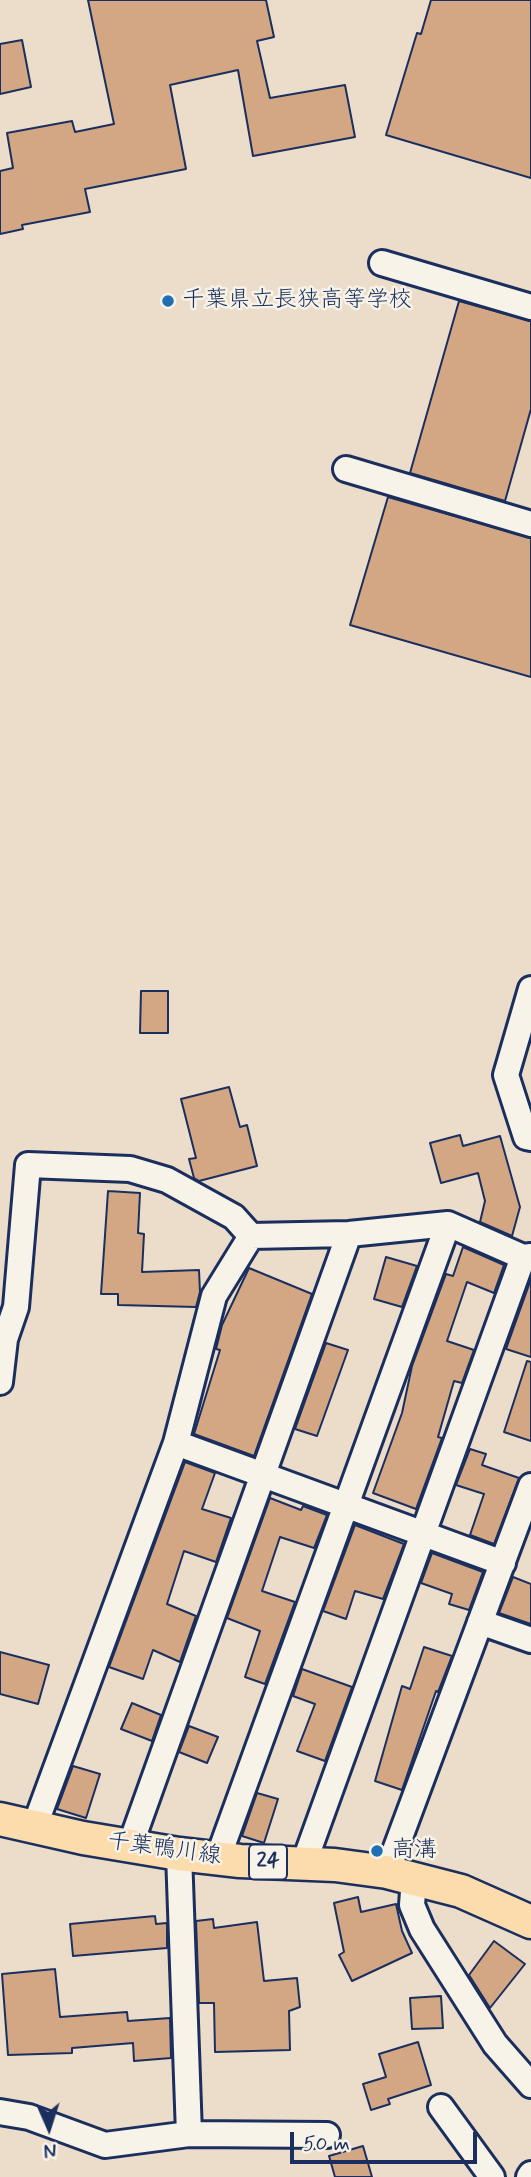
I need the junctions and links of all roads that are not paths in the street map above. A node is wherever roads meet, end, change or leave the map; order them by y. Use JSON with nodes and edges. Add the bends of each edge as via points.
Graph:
{"nodes":[{"id":1,"x":382,"y":263,"type":"dead end"},
{"id":2,"x":531,"y":307,"type":"edge"},
{"id":3,"x":346,"y":469,"type":"dead end"},
{"id":4,"x":531,"y":524,"type":"edge"},
{"id":5,"x":531,"y":989,"type":"edge"},
{"id":6,"x":531,"y":1138,"type":"edge"},
{"id":7,"x":448,"y":1224,"type":"junction"},
{"id":8,"x":349,"y":1234,"type":"junction"},
{"id":9,"x":251,"y":1236,"type":"junction"},
{"id":10,"x":527,"y":1257,"type":"edge"},
{"id":11,"x":0,"y":1381,"type":"edge"},
{"id":12,"x":176,"y":1443,"type":"junction"},
{"id":13,"x":263,"y":1475,"type":"junction"},
{"id":14,"x":531,"y":1486,"type":"edge"},
{"id":15,"x":345,"y":1504,"type":"junction"},
{"id":16,"x":424,"y":1534,"type":"junction"},
{"id":17,"x":503,"y":1563,"type":"junction"},
{"id":18,"x":480,"y":1622,"type":"junction"},
{"id":19,"x":531,"y":1640,"type":"edge"},
{"id":20,"x":0,"y":1819,"type":"edge"},
{"id":21,"x":34,"y":1828,"type":"junction"},
{"id":22,"x":130,"y":1846,"type":"junction"},
{"id":23,"x":179,"y":1854,"type":"junction"},
{"id":24,"x":218,"y":1858,"type":"junction"},
{"id":25,"x":304,"y":1863,"type":"junction"},
{"id":26,"x":400,"y":1875,"type":"junction"},
{"id":27,"x":531,"y":1922,"type":"edge"},
{"id":28,"x":531,"y":2085,"type":"edge"},
{"id":29,"x":441,"y":2107,"type":"dead end"},
{"id":30,"x":0,"y":2112,"type":"edge"},
{"id":31,"x":190,"y":2134,"type":"junction"},
{"id":32,"x":327,"y":2135,"type":"dead end"},
{"id":33,"x":492,"y":2177,"type":"edge"}],
"edges":[{"from":1,"to":2,"type":"street"},
{"from":3,"to":4,"type":"street"},
{"from":5,"to":6,"type":"street","via":[[506,1075],[526,1137]]},
{"from":7,"to":8,"type":"street"},
{"from":7,"to":10,"type":"street"},
{"from":7,"to":15,"type":"street"},
{"from":8,"to":9,"type":"street"},
{"from":8,"to":13,"type":"street"},
{"from":9,"to":11,"type":"street","via":[[234,1217],[167,1180],[130,1169],[28,1165],[16,1307],[5,1339]]},
{"from":9,"to":12,"type":"street","via":[[214,1296]]},
{"from":10,"to":16,"type":"street"},
{"from":12,"to":13,"type":"street"},
{"from":12,"to":21,"type":"street"},
{"from":13,"to":15,"type":"street"},
{"from":13,"to":22,"type":"street"},
{"from":14,"to":17,"type":"street"},
{"from":15,"to":16,"type":"street"},
{"from":15,"to":24,"type":"street"},
{"from":16,"to":17,"type":"street"},
{"from":16,"to":25,"type":"street"},
{"from":17,"to":18,"type":"street"},
{"from":18,"to":19,"type":"street"},
{"from":18,"to":26,"type":"street"},
{"from":20,"to":21,"type":"main road","name":"千葉鴨川線","number":"24"},
{"from":21,"to":22,"type":"main road","name":"千葉鴨川線","number":"24"},
{"from":22,"to":23,"type":"main road","name":"千葉鴨川線","number":"24"},
{"from":23,"to":24,"type":"main road","name":"千葉鴨川線","number":"24"},
{"from":23,"to":31,"type":"street"},
{"from":24,"to":25,"type":"main road","name":"千葉鴨川線","number":"24"},
{"from":25,"to":26,"type":"main road","name":"千葉鴨川線","number":"24"},
{"from":26,"to":27,"type":"main road","name":"千葉鴨川線","number":"24","via":[[461,1891]]},
{"from":26,"to":28,"type":"street","via":[[422,1929],[495,2044]]},
{"from":29,"to":33,"type":"street"},
{"from":30,"to":31,"type":"street","via":[[29,2117],[105,2144]]},
{"from":31,"to":32,"type":"street"}]}
